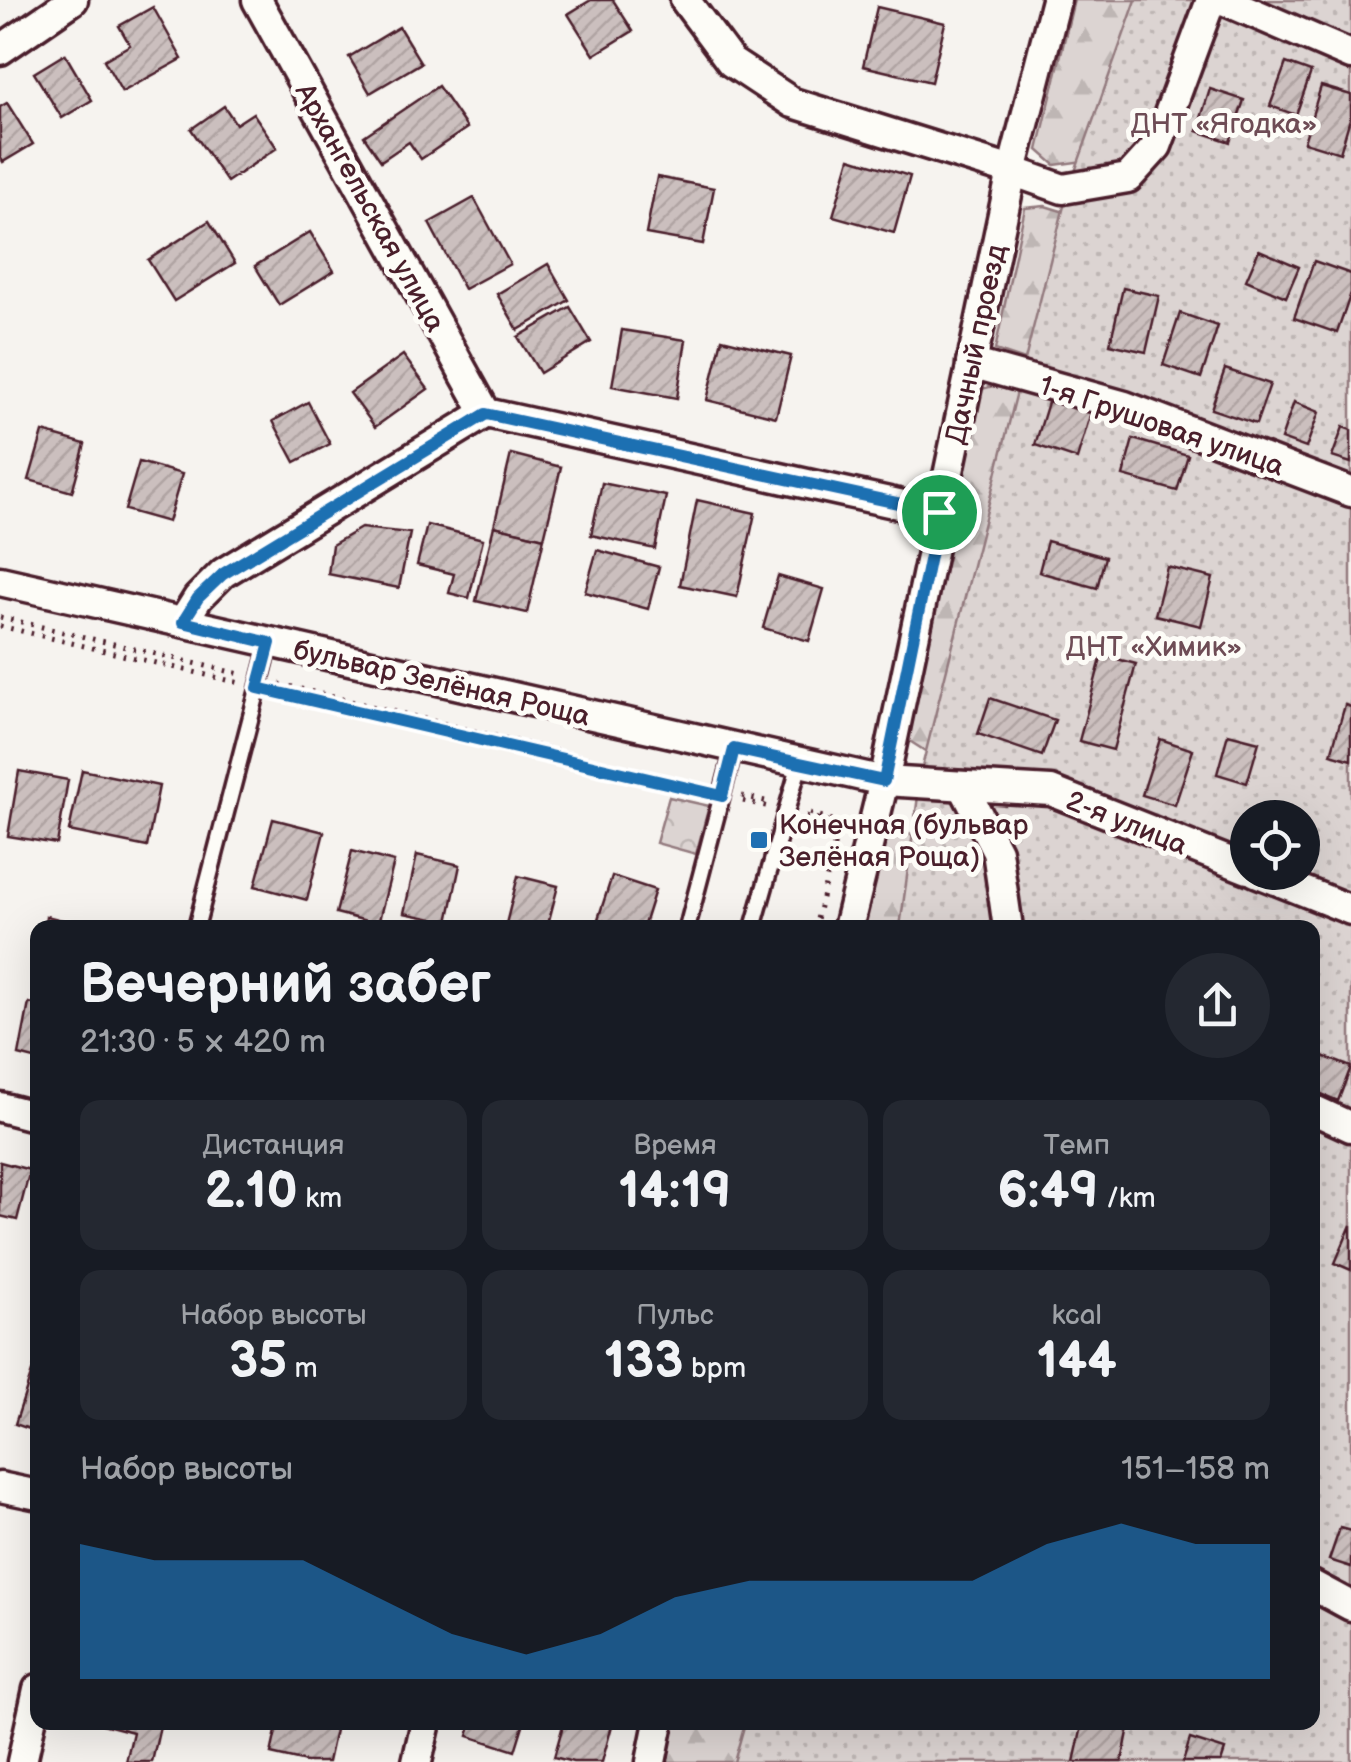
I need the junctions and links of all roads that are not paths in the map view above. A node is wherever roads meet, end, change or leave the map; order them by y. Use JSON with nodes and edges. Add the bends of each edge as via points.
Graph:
{"nodes":[{"id":1,"x":73,"y":0,"type":"edge"},
{"id":2,"x":257,"y":0,"type":"edge"},
{"id":3,"x":685,"y":0,"type":"edge"},
{"id":4,"x":1056,"y":0,"type":"edge"},
{"id":5,"x":1211,"y":0,"type":"edge"},
{"id":6,"x":1222,"y":0,"type":"edge"},
{"id":7,"x":0,"y":50,"type":"edge"},
{"id":8,"x":1351,"y":55,"type":"edge"},
{"id":9,"x":1012,"y":171,"type":"junction"},
{"id":10,"x":972,"y":363,"type":"junction"},
{"id":11,"x":486,"y":414,"type":"junction"},
{"id":12,"x":1351,"y":492,"type":"edge"},
{"id":13,"x":939,"y":512,"type":"junction"},
{"id":14,"x":0,"y":581,"type":"edge"},
{"id":15,"x":183,"y":622,"type":"junction"},
{"id":16,"x":270,"y":643,"type":"junction"},
{"id":17,"x":734,"y":749,"type":"junction"},
{"id":18,"x":800,"y":763,"type":"junction"},
{"id":19,"x":884,"y":781,"type":"junction"},
{"id":20,"x":963,"y":786,"type":"junction"},
{"id":21,"x":1230,"y":862,"type":"edge"},
{"id":22,"x":1301,"y":890,"type":"edge"},
{"id":23,"x":1351,"y":910,"type":"edge"},
{"id":24,"x":198,"y":920,"type":"edge"},
{"id":25,"x":689,"y":920,"type":"edge"},
{"id":26,"x":755,"y":920,"type":"edge"},
{"id":27,"x":850,"y":920,"type":"edge"},
{"id":28,"x":1007,"y":920,"type":"edge"},
{"id":29,"x":0,"y":1107,"type":"edge"},
{"id":30,"x":1320,"y":1113,"type":"edge"},
{"id":31,"x":30,"y":1115,"type":"edge"},
{"id":32,"x":1351,"y":1127,"type":"edge"},
{"id":33,"x":0,"y":1486,"type":"edge"},
{"id":34,"x":30,"y":1493,"type":"edge"},
{"id":35,"x":1320,"y":1589,"type":"edge"},
{"id":36,"x":1351,"y":1606,"type":"edge"},
{"id":37,"x":30,"y":1726,"type":"edge"},
{"id":38,"x":424,"y":1730,"type":"edge"},
{"id":39,"x":657,"y":1730,"type":"edge"},
{"id":40,"x":22,"y":1762,"type":"edge"},
{"id":41,"x":417,"y":1762,"type":"edge"},
{"id":42,"x":651,"y":1762,"type":"edge"}],
"edges":[{"from":1,"to":7,"type":"street"},
{"from":2,"to":11,"type":"street","name":"Архангельская улица"},
{"from":3,"to":9,"type":"street","via":[[731,62],[793,103]]},
{"from":4,"to":9,"type":"street","name":"Дачный проезд"},
{"from":5,"to":9,"type":"street","via":[[1158,146],[1128,178],[1063,189]]},
{"from":6,"to":8,"type":"street"},
{"from":9,"to":10,"type":"street","name":"Дачный проезд"},
{"from":10,"to":12,"type":"street","name":"1-я Грушовая улица","via":[[1124,406]]},
{"from":10,"to":13,"type":"street","name":"Дачный проезд"},
{"from":11,"to":13,"type":"street"},
{"from":11,"to":15,"type":"street","via":[[223,574]]},
{"from":13,"to":19,"type":"street","name":"Дачный проезд"},
{"from":14,"to":15,"type":"street","name":"бульвар Зелёная Роща"},
{"from":15,"to":16,"type":"street","name":"бульвар Зелёная Роща"},
{"from":16,"to":17,"type":"street","name":"бульвар Зелёная Роща"},
{"from":16,"to":24,"type":"lane"},
{"from":17,"to":18,"type":"street","name":"бульвар Зелёная Роща"},
{"from":17,"to":25,"type":"lane"},
{"from":18,"to":19,"type":"street","name":"бульвар Зелёная Роща"},
{"from":18,"to":26,"type":"lane"},
{"from":19,"to":20,"type":"street","name":"2-я улица"},
{"from":19,"to":27,"type":"street","name":"Дачный проезд"},
{"from":20,"to":21,"type":"street","name":"2-я улица","via":[[1050,791]]},
{"from":20,"to":28,"type":"street","via":[[996,851]]},
{"from":22,"to":23,"type":"street"},
{"from":29,"to":31,"type":"street"},
{"from":30,"to":32,"type":"street"},
{"from":33,"to":34,"type":"street"},
{"from":35,"to":36,"type":"street"},
{"from":37,"to":40,"type":"street"},
{"from":38,"to":41,"type":"street"},
{"from":39,"to":42,"type":"street"}]}
